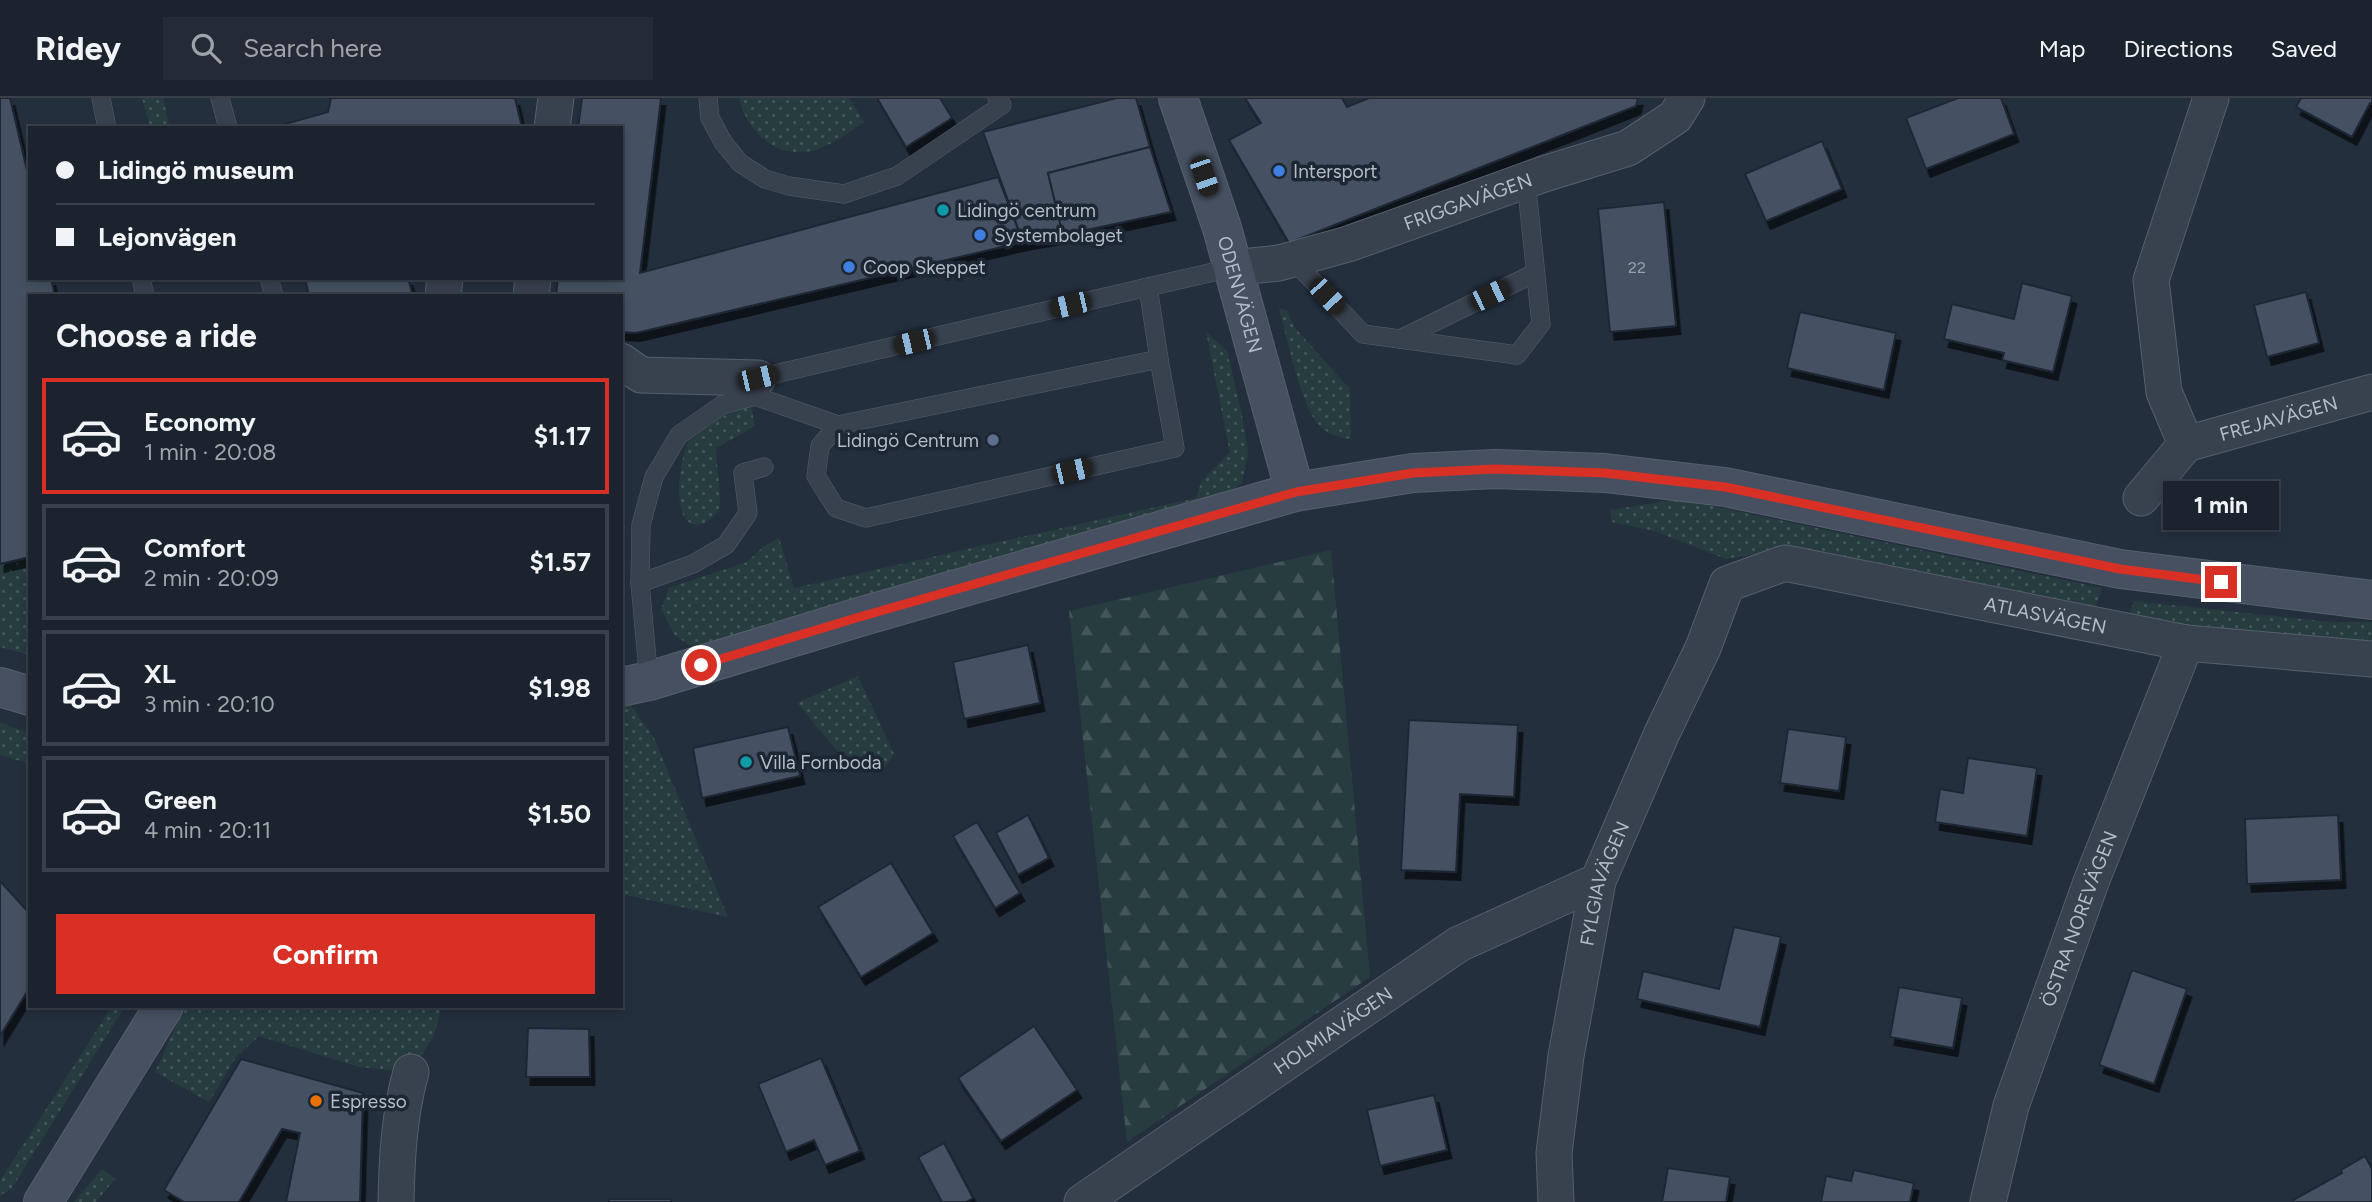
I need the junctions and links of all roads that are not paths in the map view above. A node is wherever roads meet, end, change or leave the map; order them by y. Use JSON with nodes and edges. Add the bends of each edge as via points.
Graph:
{"nodes":[{"id":1,"x":101,"y":98,"type":"edge"},
{"id":2,"x":220,"y":98,"type":"edge"},
{"id":3,"x":556,"y":98,"type":"edge"},
{"id":4,"x":708,"y":98,"type":"edge"},
{"id":5,"x":997,"y":98,"type":"edge"},
{"id":6,"x":1178,"y":98,"type":"edge"},
{"id":7,"x":1687,"y":98,"type":"edge"},
{"id":8,"x":2211,"y":98,"type":"edge"},
{"id":9,"x":107,"y":126,"type":"edge"},
{"id":10,"x":227,"y":126,"type":"edge"},
{"id":11,"x":552,"y":126,"type":"edge"},
{"id":12,"x":1526,"y":180,"type":"junction"},
{"id":13,"x":1292,"y":259,"type":"junction"},
{"id":14,"x":1231,"y":268,"type":"junction"},
{"id":15,"x":1535,"y":273,"type":"junction"},
{"id":16,"x":1148,"y":287,"type":"junction"},
{"id":17,"x":1400,"y":339,"type":"junction"},
{"id":18,"x":1159,"y":359,"type":"junction"},
{"id":19,"x":623,"y":362,"type":"edge"},
{"id":20,"x":758,"y":378,"type":"joint"},
{"id":21,"x":2372,"y":392,"type":"edge"},
{"id":22,"x":838,"y":425,"type":"junction"},
{"id":23,"x":2186,"y":444,"type":"junction"},
{"id":24,"x":764,"y":467,"type":"dead end"},
{"id":25,"x":1296,"y":492,"type":"junction"},
{"id":26,"x":2141,"y":498,"type":"dead end"},
{"id":27,"x":640,"y":583,"type":"junction"},
{"id":28,"x":1727,"y":584,"type":"joint"},
{"id":29,"x":2372,"y":600,"type":"edge"},
{"id":30,"x":2186,"y":643,"type":"junction"},
{"id":31,"x":2372,"y":659,"type":"edge"},
{"id":32,"x":635,"y":684,"type":"edge"},
{"id":33,"x":0,"y":687,"type":"edge"},
{"id":34,"x":28,"y":695,"type":"edge"},
{"id":35,"x":1598,"y":881,"type":"junction"},
{"id":36,"x":163,"y":1008,"type":"edge"},
{"id":37,"x":411,"y":1072,"type":"dead end"},
{"id":38,"x":43,"y":1202,"type":"edge"},
{"id":39,"x":396,"y":1202,"type":"edge"},
{"id":40,"x":1082,"y":1202,"type":"edge"},
{"id":41,"x":1556,"y":1202,"type":"edge"},
{"id":42,"x":1988,"y":1202,"type":"edge"}],
"edges":[{"from":1,"to":9,"type":"lane"},
{"from":2,"to":10,"type":"lane"},
{"from":3,"to":11,"type":"street"},
{"from":4,"to":5,"type":"lane","via":[[709,118],[740,163],[789,186],[844,194],[897,176],[1002,105]]},
{"from":6,"to":14,"type":"street","name":"ODENVÄGEN"},
{"from":7,"to":12,"type":"street","name":"FRIGGAVÄGEN","via":[[1675,117],[1628,148]]},
{"from":8,"to":23,"type":"street","via":[[2151,279],[2164,392]]},
{"from":12,"to":13,"type":"street","name":"FRIGGAVÄGEN","via":[[1348,244]]},
{"from":12,"to":15,"type":"lane"},
{"from":13,"to":14,"type":"street","name":"FRIGGAVÄGEN"},
{"from":13,"to":17,"type":"lane","via":[[1363,334]]},
{"from":14,"to":16,"type":"lane"},
{"from":14,"to":25,"type":"street","name":"ODENVÄGEN"},
{"from":15,"to":17,"type":"lane"},
{"from":15,"to":17,"type":"lane","via":[[1541,324],[1517,355]]},
{"from":16,"to":18,"type":"lane"},
{"from":16,"to":20,"type":"lane"},
{"from":18,"to":22,"type":"lane"},
{"from":18,"to":22,"type":"lane","via":[[1174,448],[866,518],[836,508],[816,476],[820,446]]},
{"from":19,"to":20,"type":"street","via":[[641,375]]},
{"from":21,"to":23,"type":"street","name":"FREJAVÄGEN"},
{"from":22,"to":27,"type":"lane","via":[[755,397],[722,405],[679,435],[654,477],[640,525]]},
{"from":23,"to":26,"type":"street"},
{"from":24,"to":27,"type":"lane","via":[[743,473],[748,513],[726,545],[693,564]]},
{"from":25,"to":29,"type":"street","via":[[1426,472],[1605,473],[1725,487],[2120,569]]},
{"from":25,"to":32,"type":"street"},
{"from":27,"to":32,"type":"lane"},
{"from":28,"to":30,"type":"street","name":"ATLASVÄGEN","via":[[1785,562]]},
{"from":28,"to":35,"type":"street","name":"FYLGIAVÄGEN"},
{"from":30,"to":31,"type":"street","name":"ATLASVÄGEN"},
{"from":30,"to":42,"type":"street","name":"ÖSTRA NOREVÄGEN","via":[[2091,882],[2011,1106]]},
{"from":33,"to":34,"type":"street"},
{"from":35,"to":40,"type":"street","name":"HOLMIAVÄGEN","via":[[1459,944]]},
{"from":35,"to":41,"type":"street","name":"FYLGIAVÄGEN","via":[[1566,1056],[1554,1153]]},
{"from":36,"to":38,"type":"street"},
{"from":37,"to":39,"type":"street","via":[[397,1144]]}]}
